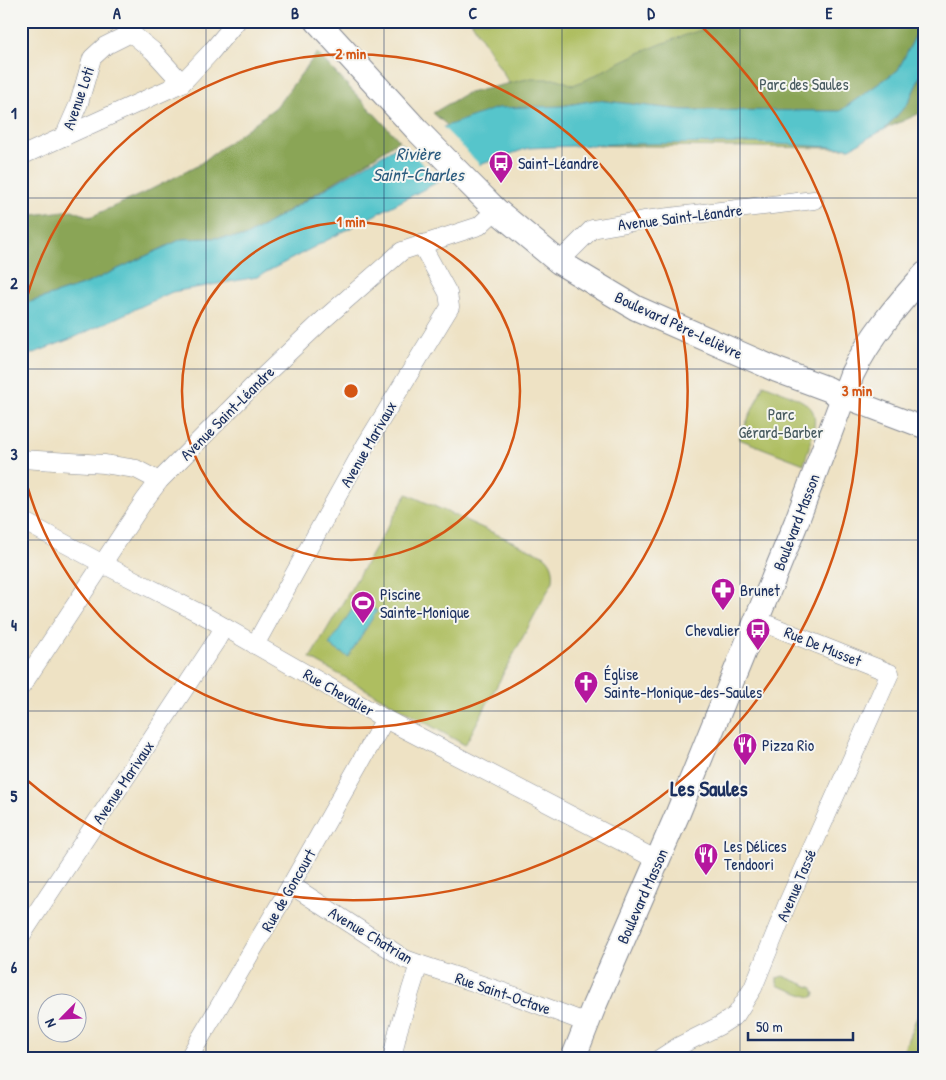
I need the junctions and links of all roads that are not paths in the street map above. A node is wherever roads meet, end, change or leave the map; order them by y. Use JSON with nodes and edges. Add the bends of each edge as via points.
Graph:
{"nodes":[{"id":1,"x":237,"y":21,"type":"edge"},
{"id":2,"x":317,"y":21,"type":"edge"},
{"id":3,"x":182,"y":83,"type":"junction"},
{"id":4,"x":64,"y":137,"type":"junction"},
{"id":5,"x":21,"y":156,"type":"edge"},
{"id":6,"x":814,"y":200,"type":"dead end"},
{"id":7,"x":496,"y":210,"type":"junction"},
{"id":8,"x":422,"y":244,"type":"junction"},
{"id":9,"x":559,"y":262,"type":"junction"},
{"id":10,"x":925,"y":274,"type":"edge"},
{"id":11,"x":843,"y":397,"type":"junction"},
{"id":12,"x":925,"y":428,"type":"edge"},
{"id":13,"x":21,"y":459,"type":"edge"},
{"id":14,"x":159,"y":482,"type":"junction"},
{"id":15,"x":21,"y":520,"type":"edge"},
{"id":16,"x":103,"y":564,"type":"junction"},
{"id":17,"x":756,"y":620,"type":"junction"},
{"id":18,"x":224,"y":627,"type":"junction"},
{"id":19,"x":255,"y":645,"type":"junction"},
{"id":20,"x":890,"y":673,"type":"joint"},
{"id":21,"x":21,"y":687,"type":"edge"},
{"id":22,"x":386,"y":719,"type":"junction"},
{"id":23,"x":658,"y":861,"type":"junction"},
{"id":24,"x":291,"y":885,"type":"junction"},
{"id":25,"x":21,"y":936,"type":"edge"},
{"id":26,"x":419,"y":964,"type":"junction"},
{"id":27,"x":587,"y":1023,"type":"junction"},
{"id":28,"x":188,"y":1059,"type":"edge"},
{"id":29,"x":392,"y":1059,"type":"edge"},
{"id":30,"x":573,"y":1059,"type":"edge"},
{"id":31,"x":659,"y":1059,"type":"edge"}],
"edges":[{"from":1,"to":3,"type":"street","name":"Avenue Loti"},
{"from":2,"to":7,"type":"main road","name":"Boulevard Père-Lelièvre"},
{"from":3,"to":4,"type":"street","name":"Avenue Loti"},
{"from":3,"to":4,"type":"street","name":"Avenue Loti","via":[[131,32],[105,46],[92,58]]},
{"from":4,"to":5,"type":"street","name":"Avenue Loti"},
{"from":6,"to":9,"type":"street","name":"Avenue Saint-Léandre","via":[[592,229]]},
{"from":7,"to":8,"type":"street","name":"Avenue Saint-Léandre","via":[[479,226]]},
{"from":7,"to":9,"type":"main road","name":"Boulevard Père-Lelièvre"},
{"from":8,"to":14,"type":"street","name":"Avenue Saint-Léandre","via":[[402,251],[323,320]]},
{"from":8,"to":19,"type":"street","name":"Avenue Marivaux","via":[[448,293],[450,307],[365,446]]},
{"from":9,"to":11,"type":"main road","name":"Boulevard Père-Lelièvre","via":[[636,308]]},
{"from":10,"to":11,"type":"main road","name":"Boulevard Masson","via":[[895,308],[861,356]]},
{"from":11,"to":12,"type":"street","name":"Boulevard Père-Lelièvre"},
{"from":11,"to":17,"type":"main road","name":"Boulevard Masson"},
{"from":13,"to":14,"type":"street","via":[[136,469]]},
{"from":14,"to":16,"type":"street","name":"Avenue Saint-Léandre"},
{"from":15,"to":16,"type":"street","name":"Rue Chevalier"},
{"from":16,"to":18,"type":"street","name":"Rue Chevalier"},
{"from":16,"to":21,"type":"street","name":"Avenue Saint-Léandre"},
{"from":17,"to":20,"type":"street","name":"Rue De Musset"},
{"from":17,"to":23,"type":"main road","name":"Boulevard Masson"},
{"from":18,"to":19,"type":"street","name":"Rue Chevalier"},
{"from":18,"to":25,"type":"street","name":"Avenue Marivaux"},
{"from":19,"to":22,"type":"street","name":"Rue Chevalier"},
{"from":20,"to":31,"type":"street","name":"Avenue Tassé","via":[[753,988],[736,1015]]},
{"from":22,"to":23,"type":"street","name":"Rue Chevalier"},
{"from":22,"to":24,"type":"street","name":"Rue de Goncourt"},
{"from":23,"to":27,"type":"main road","name":"Boulevard Masson"},
{"from":24,"to":26,"type":"street","name":"Avenue Chatrian","via":[[405,959]]},
{"from":24,"to":28,"type":"street","name":"Rue de Goncourt"},
{"from":26,"to":27,"type":"street","name":"Rue Saint-Octave"},
{"from":26,"to":29,"type":"street","name":"Avenue Chatrian"},
{"from":27,"to":30,"type":"main road","name":"Boulevard Masson"}]}
